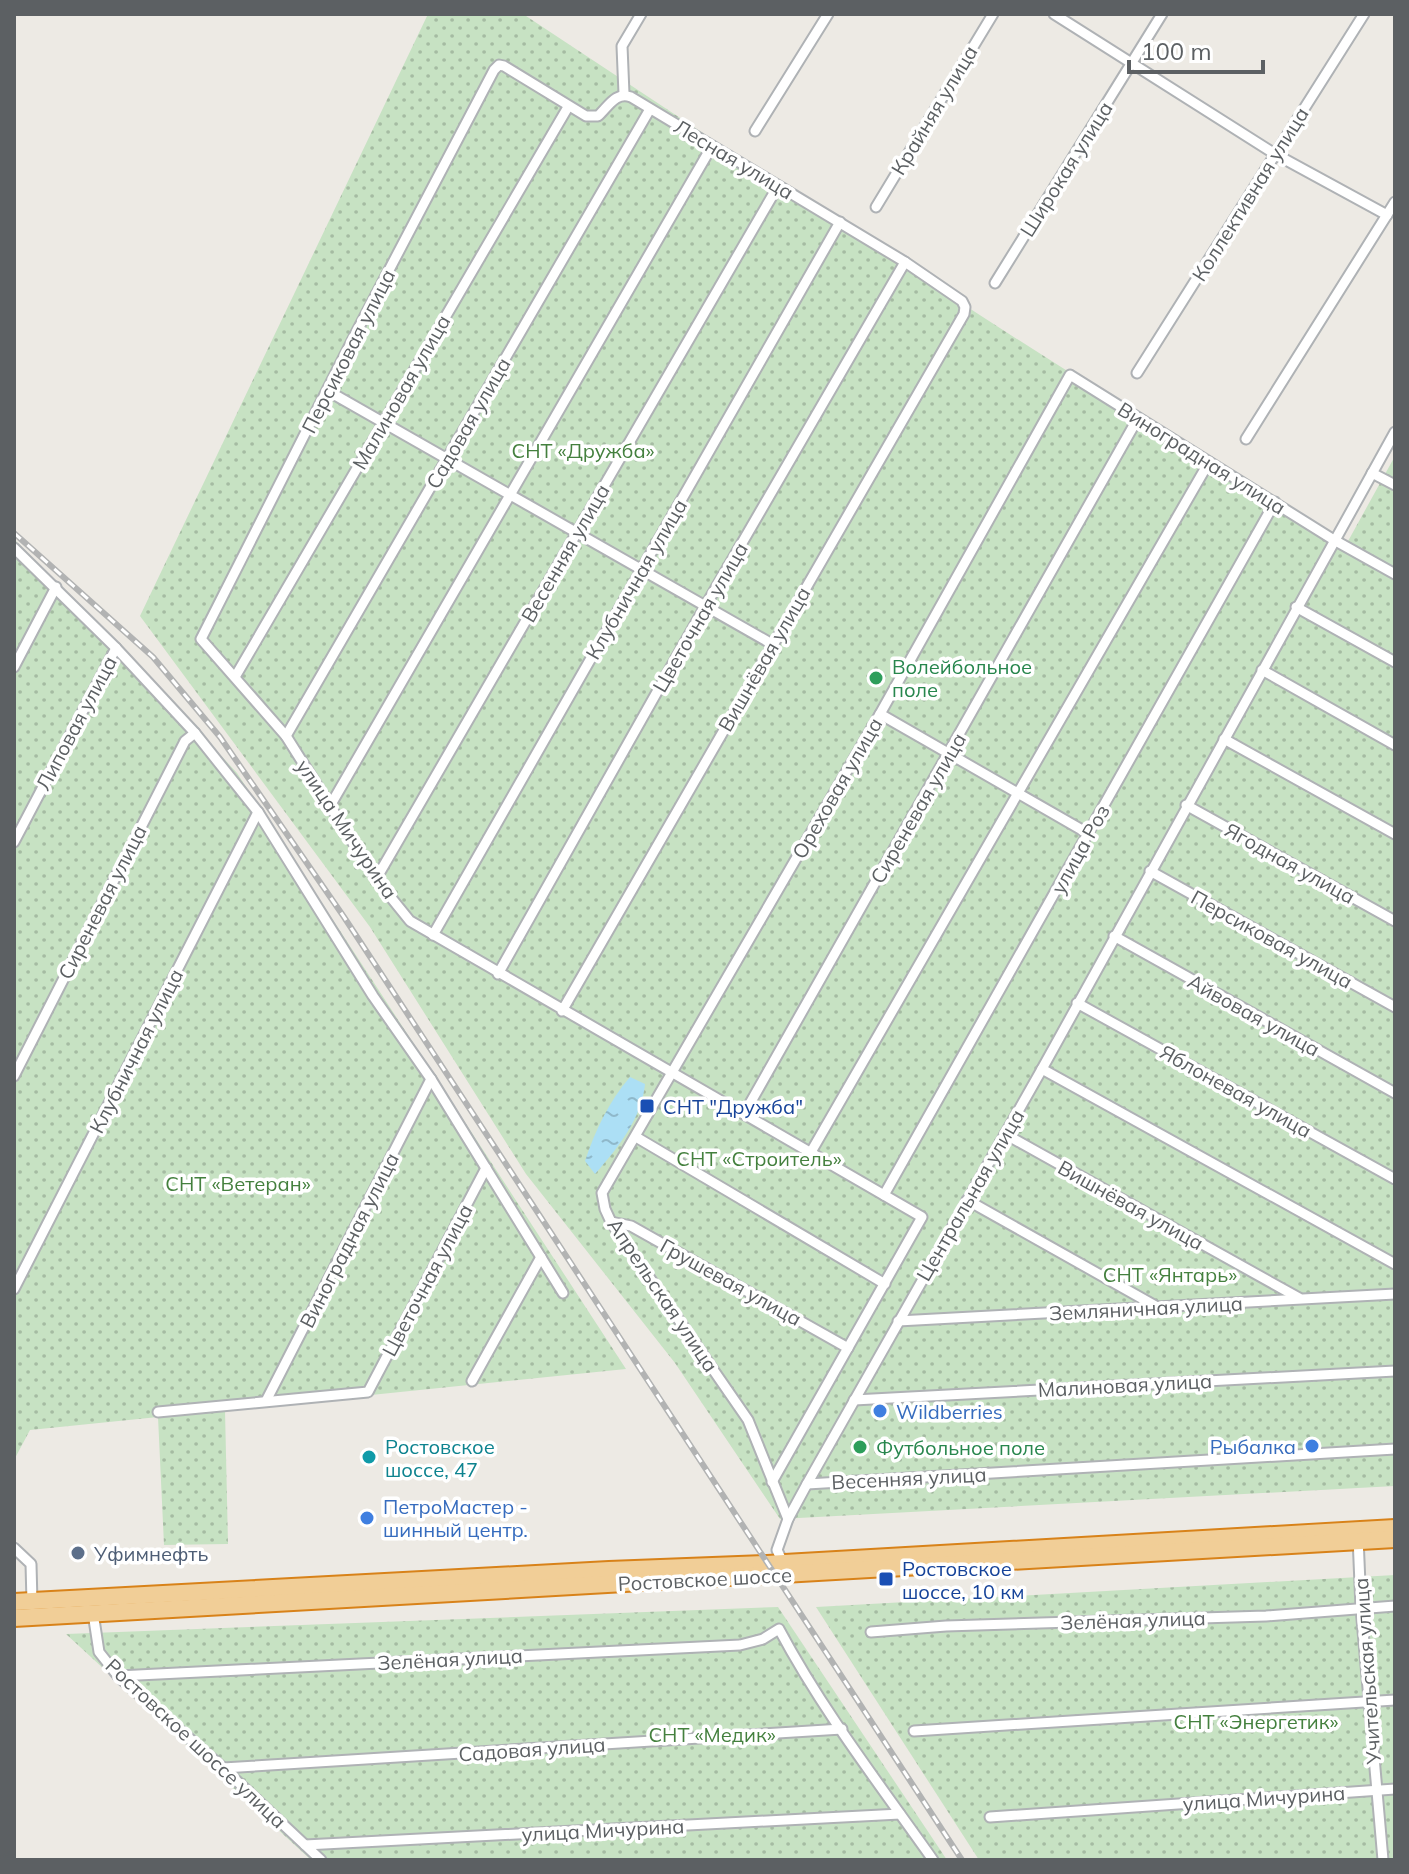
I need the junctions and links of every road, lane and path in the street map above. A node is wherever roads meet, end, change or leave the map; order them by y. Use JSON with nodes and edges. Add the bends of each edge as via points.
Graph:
{"nodes":[{"id":1,"x":641,"y":14,"type":"edge"},
{"id":2,"x":828,"y":14,"type":"edge"},
{"id":3,"x":993,"y":14,"type":"edge"},
{"id":4,"x":1054,"y":14,"type":"edge"},
{"id":5,"x":1162,"y":14,"type":"edge"},
{"id":6,"x":1364,"y":14,"type":"edge"},
{"id":7,"x":1131,"y":64,"type":"junction"},
{"id":8,"x":624,"y":94,"type":"junction"},
{"id":9,"x":568,"y":107,"type":"junction"},
{"id":10,"x":650,"y":109,"type":"junction"},
{"id":11,"x":755,"y":131,"type":"dead end"},
{"id":12,"x":712,"y":146,"type":"junction"},
{"id":13,"x":1275,"y":154,"type":"junction"},
{"id":14,"x":778,"y":186,"type":"junction"},
{"id":15,"x":1395,"y":202,"type":"edge"},
{"id":16,"x":876,"y":207,"type":"dead end"},
{"id":17,"x":1387,"y":215,"type":"junction"},
{"id":18,"x":840,"y":222,"type":"junction"},
{"id":19,"x":905,"y":262,"type":"junction"},
{"id":20,"x":995,"y":283,"type":"dead end"},
{"id":21,"x":965,"y":307,"type":"joint"},
{"id":22,"x":1137,"y":373,"type":"dead end"},
{"id":23,"x":1070,"y":375,"type":"joint"},
{"id":24,"x":328,"y":391,"type":"junction"},
{"id":25,"x":1138,"y":418,"type":"junction"},
{"id":26,"x":384,"y":421,"type":"junction"},
{"id":27,"x":1395,"y":432,"type":"edge"},
{"id":28,"x":1246,"y":439,"type":"dead end"},
{"id":29,"x":449,"y":458,"type":"junction"},
{"id":30,"x":1209,"y":462,"type":"junction"},
{"id":31,"x":1372,"y":473,"type":"junction"},
{"id":32,"x":1395,"y":485,"type":"edge"},
{"id":33,"x":512,"y":494,"type":"junction"},
{"id":34,"x":1275,"y":502,"type":"junction"},
{"id":35,"x":577,"y":531,"type":"junction"},
{"id":36,"x":1334,"y":540,"type":"junction"},
{"id":37,"x":14,"y":548,"type":"edge"},
{"id":38,"x":642,"y":568,"type":"junction"},
{"id":39,"x":1395,"y":574,"type":"edge"},
{"id":40,"x":56,"y":587,"type":"junction"},
{"id":41,"x":706,"y":605,"type":"junction"},
{"id":42,"x":1296,"y":607,"type":"junction"},
{"id":43,"x":201,"y":639,"type":"joint"},
{"id":44,"x":772,"y":644,"type":"junction"},
{"id":45,"x":116,"y":648,"type":"junction"},
{"id":46,"x":17,"y":655,"type":"edge"},
{"id":47,"x":1395,"y":662,"type":"edge"},
{"id":48,"x":14,"y":667,"type":"edge"},
{"id":49,"x":1262,"y":670,"type":"junction"},
{"id":50,"x":235,"y":677,"type":"junction"},
{"id":51,"x":880,"y":714,"type":"junction"},
{"id":52,"x":195,"y":733,"type":"junction"},
{"id":53,"x":286,"y":736,"type":"junction"},
{"id":54,"x":1224,"y":739,"type":"junction"},
{"id":55,"x":1395,"y":745,"type":"edge"},
{"id":56,"x":950,"y":753,"type":"junction"},
{"id":57,"x":1020,"y":795,"type":"junction"},
{"id":58,"x":1186,"y":805,"type":"junction"},
{"id":59,"x":330,"y":806,"type":"junction"},
{"id":60,"x":258,"y":812,"type":"junction"},
{"id":61,"x":1089,"y":834,"type":"junction"},
{"id":62,"x":1395,"y":834,"type":"edge"},
{"id":63,"x":14,"y":842,"type":"edge"},
{"id":64,"x":1150,"y":871,"type":"junction"},
{"id":65,"x":376,"y":879,"type":"junction"},
{"id":66,"x":1395,"y":921,"type":"edge"},
{"id":67,"x":433,"y":935,"type":"junction"},
{"id":68,"x":1114,"y":936,"type":"junction"},
{"id":69,"x":498,"y":974,"type":"junction"},
{"id":70,"x":1077,"y":1003,"type":"junction"},
{"id":71,"x":1395,"y":1007,"type":"edge"},
{"id":72,"x":562,"y":1011,"type":"junction"},
{"id":73,"x":1042,"y":1069,"type":"junction"},
{"id":74,"x":673,"y":1074,"type":"junction"},
{"id":75,"x":14,"y":1076,"type":"edge"},
{"id":76,"x":431,"y":1079,"type":"junction"},
{"id":77,"x":1395,"y":1093,"type":"edge"},
{"id":78,"x":744,"y":1114,"type":"junction"},
{"id":79,"x":1005,"y":1134,"type":"junction"},
{"id":80,"x":636,"y":1137,"type":"junction"},
{"id":81,"x":811,"y":1152,"type":"junction"},
{"id":82,"x":486,"y":1168,"type":"junction"},
{"id":83,"x":1395,"y":1179,"type":"edge"},
{"id":84,"x":884,"y":1195,"type":"junction"},
{"id":85,"x":967,"y":1200,"type":"junction"},
{"id":86,"x":611,"y":1222,"type":"junction"},
{"id":87,"x":541,"y":1257,"type":"junction"},
{"id":88,"x":1395,"y":1264,"type":"edge"},
{"id":89,"x":885,"y":1284,"type":"junction"},
{"id":90,"x":14,"y":1289,"type":"edge"},
{"id":91,"x":563,"y":1293,"type":"dead end"},
{"id":92,"x":1395,"y":1294,"type":"edge"},
{"id":93,"x":1300,"y":1298,"type":"junction"},
{"id":94,"x":1160,"y":1309,"type":"junction"},
{"id":95,"x":898,"y":1321,"type":"junction"},
{"id":96,"x":848,"y":1348,"type":"junction"},
{"id":97,"x":1395,"y":1371,"type":"edge"},
{"id":98,"x":472,"y":1381,"type":"dead end"},
{"id":99,"x":854,"y":1400,"type":"junction"},
{"id":100,"x":266,"y":1401,"type":"junction"},
{"id":101,"x":158,"y":1412,"type":"dead end"},
{"id":102,"x":1395,"y":1449,"type":"edge"},
{"id":103,"x":772,"y":1482,"type":"junction"},
{"id":104,"x":807,"y":1484,"type":"junction"},
{"id":105,"x":788,"y":1519,"type":"junction"},
{"id":106,"x":1395,"y":1528,"type":"edge"},
{"id":107,"x":1358,"y":1536,"type":"junction"},
{"id":108,"x":1395,"y":1539,"type":"edge"},
{"id":109,"x":14,"y":1548,"type":"edge"},
{"id":110,"x":786,"y":1568,"type":"junction"},
{"id":111,"x":14,"y":1602,"type":"edge"},
{"id":112,"x":92,"y":1606,"type":"junction"},
{"id":113,"x":1395,"y":1606,"type":"edge"},
{"id":114,"x":1361,"y":1608,"type":"junction"},
{"id":115,"x":33,"y":1609,"type":"junction"},
{"id":116,"x":14,"y":1618,"type":"edge"},
{"id":117,"x":871,"y":1632,"type":"dead end"},
{"id":118,"x":118,"y":1676,"type":"junction"},
{"id":119,"x":1395,"y":1700,"type":"edge"},
{"id":120,"x":1371,"y":1701,"type":"junction"},
{"id":121,"x":842,"y":1729,"type":"junction"},
{"id":122,"x":914,"y":1731,"type":"dead end"},
{"id":123,"x":223,"y":1768,"type":"junction"},
{"id":124,"x":1395,"y":1789,"type":"edge"},
{"id":125,"x":1376,"y":1790,"type":"junction"},
{"id":126,"x":900,"y":1814,"type":"junction"},
{"id":127,"x":990,"y":1817,"type":"dead end"},
{"id":128,"x":305,"y":1845,"type":"junction"},
{"id":129,"x":321,"y":1860,"type":"edge"},
{"id":130,"x":933,"y":1860,"type":"edge"},
{"id":131,"x":1383,"y":1860,"type":"edge"}],
"edges":[{"from":1,"to":8,"type":"street","via":[[622,46]]},
{"from":2,"to":11,"type":"street"},
{"from":3,"to":16,"type":"street","name":"Крайняя улица"},
{"from":4,"to":7,"type":"street"},
{"from":5,"to":7,"type":"street","name":"Широкая улица"},
{"from":6,"to":13,"type":"street","name":"Коллективная улица"},
{"from":7,"to":13,"type":"street"},
{"from":7,"to":20,"type":"street","name":"Широкая улица"},
{"from":8,"to":9,"type":"street","via":[[598,116]]},
{"from":8,"to":10,"type":"street","name":"Лесная улица"},
{"from":9,"to":24,"type":"street","name":"Персиковая улица","via":[[504,66],[494,70]]},
{"from":9,"to":26,"type":"street","name":"Малиновая улица"},
{"from":10,"to":12,"type":"street","name":"Лесная улица"},
{"from":10,"to":29,"type":"street","name":"Садовая улица"},
{"from":12,"to":14,"type":"street","name":"Лесная улица"},
{"from":12,"to":33,"type":"street"},
{"from":13,"to":17,"type":"street"},
{"from":13,"to":22,"type":"street","name":"Коллективная улица"},
{"from":14,"to":18,"type":"street","name":"Лесная улица"},
{"from":14,"to":35,"type":"street","name":"Весенняя улица"},
{"from":15,"to":17,"type":"street"},
{"from":17,"to":28,"type":"street"},
{"from":18,"to":19,"type":"street","name":"Лесная улица"},
{"from":18,"to":38,"type":"street","name":"Клубничная улица"},
{"from":19,"to":21,"type":"street","name":"Лесная улица"},
{"from":19,"to":41,"type":"street","name":"Цветочная улица"},
{"from":21,"to":44,"type":"street","name":"Вишнёвая улица"},
{"from":23,"to":25,"type":"street","name":"Виноградная улица"},
{"from":23,"to":51,"type":"street","name":"Ореховая улица"},
{"from":24,"to":26,"type":"street"},
{"from":24,"to":43,"type":"street","name":"Персиковая улица"},
{"from":25,"to":30,"type":"street","name":"Виноградная улица"},
{"from":25,"to":56,"type":"street","name":"Сиреневая улица"},
{"from":26,"to":29,"type":"street"},
{"from":26,"to":50,"type":"street","name":"Малиновая улица"},
{"from":27,"to":31,"type":"street","name":"Центральная улица"},
{"from":29,"to":33,"type":"street"},
{"from":29,"to":53,"type":"street","name":"Садовая улица"},
{"from":30,"to":34,"type":"street","name":"Виноградная улица"},
{"from":30,"to":57,"type":"street"},
{"from":31,"to":32,"type":"street"},
{"from":31,"to":36,"type":"street","name":"Центральная улица"},
{"from":33,"to":35,"type":"street"},
{"from":33,"to":59,"type":"street"},
{"from":34,"to":36,"type":"street","name":"Виноградная улица"},
{"from":34,"to":61,"type":"street","name":"улица Роз"},
{"from":35,"to":38,"type":"street"},
{"from":35,"to":65,"type":"street","name":"Весенняя улица"},
{"from":36,"to":39,"type":"street"},
{"from":36,"to":42,"type":"street","name":"Центральная улица"},
{"from":37,"to":40,"type":"street"},
{"from":38,"to":41,"type":"street"},
{"from":38,"to":67,"type":"street","name":"Клубничная улица"},
{"from":40,"to":45,"type":"street"},
{"from":40,"to":46,"type":"street"},
{"from":41,"to":44,"type":"street"},
{"from":41,"to":69,"type":"street","name":"Цветочная улица"},
{"from":42,"to":47,"type":"street"},
{"from":42,"to":49,"type":"street","name":"Центральная улица"},
{"from":43,"to":50,"type":"street","name":"улица Мичурина"},
{"from":44,"to":72,"type":"street","name":"Вишнёвая улица"},
{"from":45,"to":52,"type":"street"},
{"from":45,"to":63,"type":"street","name":"Липовая улица"},
{"from":46,"to":48,"type":"street"},
{"from":49,"to":54,"type":"street","name":"Центральная улица"},
{"from":49,"to":55,"type":"street"},
{"from":50,"to":53,"type":"street","name":"улица Мичурина"},
{"from":51,"to":56,"type":"street"},
{"from":51,"to":74,"type":"street","name":"Ореховая улица"},
{"from":52,"to":60,"type":"street"},
{"from":52,"to":75,"type":"street","name":"Сиреневая улица","via":[[185,741]]},
{"from":53,"to":59,"type":"street","name":"улица Мичурина"},
{"from":54,"to":58,"type":"street","name":"Центральная улица"},
{"from":54,"to":62,"type":"street"},
{"from":56,"to":57,"type":"street"},
{"from":56,"to":78,"type":"street","name":"Сиреневая улица"},
{"from":57,"to":61,"type":"street"},
{"from":57,"to":81,"type":"street"},
{"from":58,"to":64,"type":"street","name":"Центральная улица"},
{"from":58,"to":66,"type":"street","name":"Ягодная улица"},
{"from":59,"to":65,"type":"street","name":"улица Мичурина"},
{"from":60,"to":76,"type":"street"},
{"from":60,"to":90,"type":"street","name":"Клубничная улица"},
{"from":61,"to":84,"type":"street","name":"улица Роз"},
{"from":64,"to":68,"type":"street","name":"Центральная улица"},
{"from":64,"to":71,"type":"street","name":"Персиковая улица"},
{"from":65,"to":67,"type":"street","name":"улица Мичурина","via":[[410,921]]},
{"from":67,"to":69,"type":"street","name":"улица Мичурина"},
{"from":68,"to":70,"type":"street","name":"Центральная улица"},
{"from":68,"to":77,"type":"street","name":"Айвовая улица"},
{"from":69,"to":72,"type":"street","name":"улица Мичурина"},
{"from":70,"to":73,"type":"street","name":"Центральная улица"},
{"from":70,"to":83,"type":"street","name":"Яблоневая улица"},
{"from":72,"to":74,"type":"street","name":"улица Мичурина"},
{"from":73,"to":79,"type":"street","name":"Центральная улица"},
{"from":73,"to":88,"type":"street"},
{"from":74,"to":78,"type":"street","name":"улица Мичурина"},
{"from":74,"to":80,"type":"street","name":"Апрельская улица"},
{"from":76,"to":82,"type":"street"},
{"from":76,"to":100,"type":"street","name":"Виноградная улица"},
{"from":78,"to":81,"type":"street","name":"улица Мичурина"},
{"from":79,"to":85,"type":"street","name":"Центральная улица"},
{"from":79,"to":93,"type":"street","name":"Вишнёвая улица"},
{"from":80,"to":86,"type":"street","name":"Апрельская улица","via":[[602,1193]]},
{"from":80,"to":89,"type":"street"},
{"from":81,"to":84,"type":"street","name":"улица Мичурина"},
{"from":82,"to":87,"type":"street"},
{"from":82,"to":100,"type":"street","name":"Цветочная улица","via":[[368,1392]]},
{"from":84,"to":89,"type":"street","name":"улица Мичурина","via":[[922,1217]]},
{"from":85,"to":94,"type":"street"},
{"from":85,"to":95,"type":"street","name":"Центральная улица"},
{"from":86,"to":96,"type":"street","name":"Грушевая улица","via":[[631,1226]]},
{"from":86,"to":103,"type":"street","name":"Апрельская улица","via":[[748,1420]]},
{"from":87,"to":91,"type":"street"},
{"from":87,"to":98,"type":"street"},
{"from":89,"to":96,"type":"street"},
{"from":92,"to":93,"type":"street","name":"Земляничная улица"},
{"from":93,"to":94,"type":"street","name":"Земляничная улица"},
{"from":94,"to":95,"type":"street","name":"Земляничная улица"},
{"from":95,"to":99,"type":"street","name":"Центральная улица"},
{"from":96,"to":103,"type":"street"},
{"from":97,"to":99,"type":"street","name":"Малиновая улица"},
{"from":99,"to":104,"type":"street","name":"Центральная улица"},
{"from":100,"to":101,"type":"street"},
{"from":102,"to":104,"type":"street","name":"Весенняя улица"},
{"from":103,"to":105,"type":"street","name":"Апрельская улица"},
{"from":104,"to":105,"type":"street","name":"Центральная улица"},
{"from":105,"to":110,"type":"street","name":"Центральная улица","via":[[777,1550]]},
{"from":106,"to":107,"type":"highway","name":"Ростовское шоссе"},
{"from":107,"to":108,"type":"highway","name":"Ростовское шоссе"},
{"from":107,"to":110,"type":"highway","name":"Ростовское шоссе"},
{"from":107,"to":114,"type":"street","name":"Учительская улица"},
{"from":109,"to":115,"type":"street","via":[[31,1564]]},
{"from":110,"to":112,"type":"highway","name":"Ростовское шоссе"},
{"from":111,"to":115,"type":"highway","name":"Ростовское шоссе"},
{"from":112,"to":115,"type":"highway","name":"Ростовское шоссе"},
{"from":112,"to":118,"type":"street","name":"Ростовское шоссе улица","via":[[99,1652]]},
{"from":113,"to":114,"type":"street","name":"Зелёная улица"},
{"from":114,"to":117,"type":"street","name":"Зелёная улица"},
{"from":114,"to":120,"type":"street","name":"Учительская улица"},
{"from":115,"to":116,"type":"highway","name":"Ростовское шоссе"},
{"from":118,"to":121,"type":"street","name":"Зелёная улица","via":[[740,1645],[779,1629]]},
{"from":118,"to":123,"type":"street","name":"Ростовское шоссе улица"},
{"from":119,"to":120,"type":"street"},
{"from":120,"to":122,"type":"street"},
{"from":120,"to":125,"type":"street","name":"Учительская улица"},
{"from":121,"to":123,"type":"street","name":"Садовая улица"},
{"from":121,"to":126,"type":"street"},
{"from":123,"to":128,"type":"street","name":"Ростовское шоссе улица"},
{"from":124,"to":125,"type":"street","name":"улица Мичурина"},
{"from":125,"to":127,"type":"street","name":"улица Мичурина"},
{"from":125,"to":131,"type":"street","name":"Учительская улица"},
{"from":126,"to":128,"type":"street","name":"улица Мичурина"},
{"from":126,"to":130,"type":"street"},
{"from":128,"to":129,"type":"street","name":"Ростовское шоссе улица"}]}
